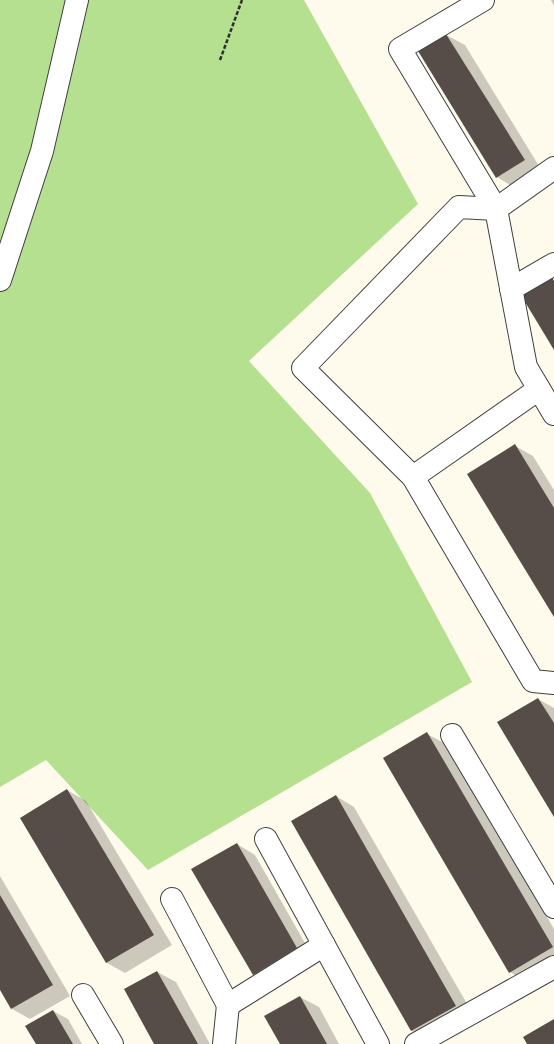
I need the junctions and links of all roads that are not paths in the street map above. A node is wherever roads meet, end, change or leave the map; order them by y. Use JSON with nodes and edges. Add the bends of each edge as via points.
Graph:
{"nodes":[{"id":1,"x":77,"y":0,"type":"edge"},
{"id":2,"x":483,"y":0,"type":"edge"},
{"id":3,"x":554,"y":168,"type":"edge"},
{"id":4,"x":496,"y":209,"type":"junction"},
{"id":5,"x":554,"y":264,"type":"edge"},
{"id":6,"x":0,"y":280,"type":"edge"},
{"id":7,"x":511,"y":288,"type":"junction"},
{"id":8,"x":539,"y":388,"type":"junction"},
{"id":9,"x":554,"y":414,"type":"edge"},
{"id":10,"x":413,"y":477,"type":"junction"},
{"id":11,"x":554,"y":684,"type":"edge"},
{"id":12,"x":452,"y":735,"type":"dead end"},
{"id":13,"x":266,"y":839,"type":"dead end"},
{"id":14,"x":172,"y":899,"type":"dead end"},
{"id":15,"x":554,"y":907,"type":"edge"},
{"id":16,"x":324,"y":945,"type":"junction"},
{"id":17,"x":554,"y":967,"type":"edge"},
{"id":18,"x":83,"y":995,"type":"dead end"},
{"id":19,"x":228,"y":1005,"type":"junction"},
{"id":20,"x":112,"y":1044,"type":"edge"},
{"id":21,"x":224,"y":1044,"type":"edge"},
{"id":22,"x":378,"y":1044,"type":"edge"},
{"id":23,"x":416,"y":1044,"type":"edge"}],
"edges":[{"from":1,"to":6,"type":"street","via":[[42,151]]},
{"from":2,"to":4,"type":"street","via":[[400,49]]},
{"from":3,"to":4,"type":"street"},
{"from":4,"to":7,"type":"street"},
{"from":4,"to":10,"type":"street","via":[[459,208],[302,368]]},
{"from":5,"to":7,"type":"street"},
{"from":7,"to":8,"type":"street","via":[[526,367]]},
{"from":8,"to":9,"type":"street"},
{"from":8,"to":10,"type":"street"},
{"from":10,"to":11,"type":"street","via":[[534,681]]},
{"from":12,"to":15,"type":"street"},
{"from":13,"to":16,"type":"street"},
{"from":14,"to":19,"type":"street"},
{"from":16,"to":19,"type":"street"},
{"from":16,"to":22,"type":"street"},
{"from":17,"to":23,"type":"street"},
{"from":18,"to":20,"type":"street"},
{"from":19,"to":21,"type":"street"}]}
